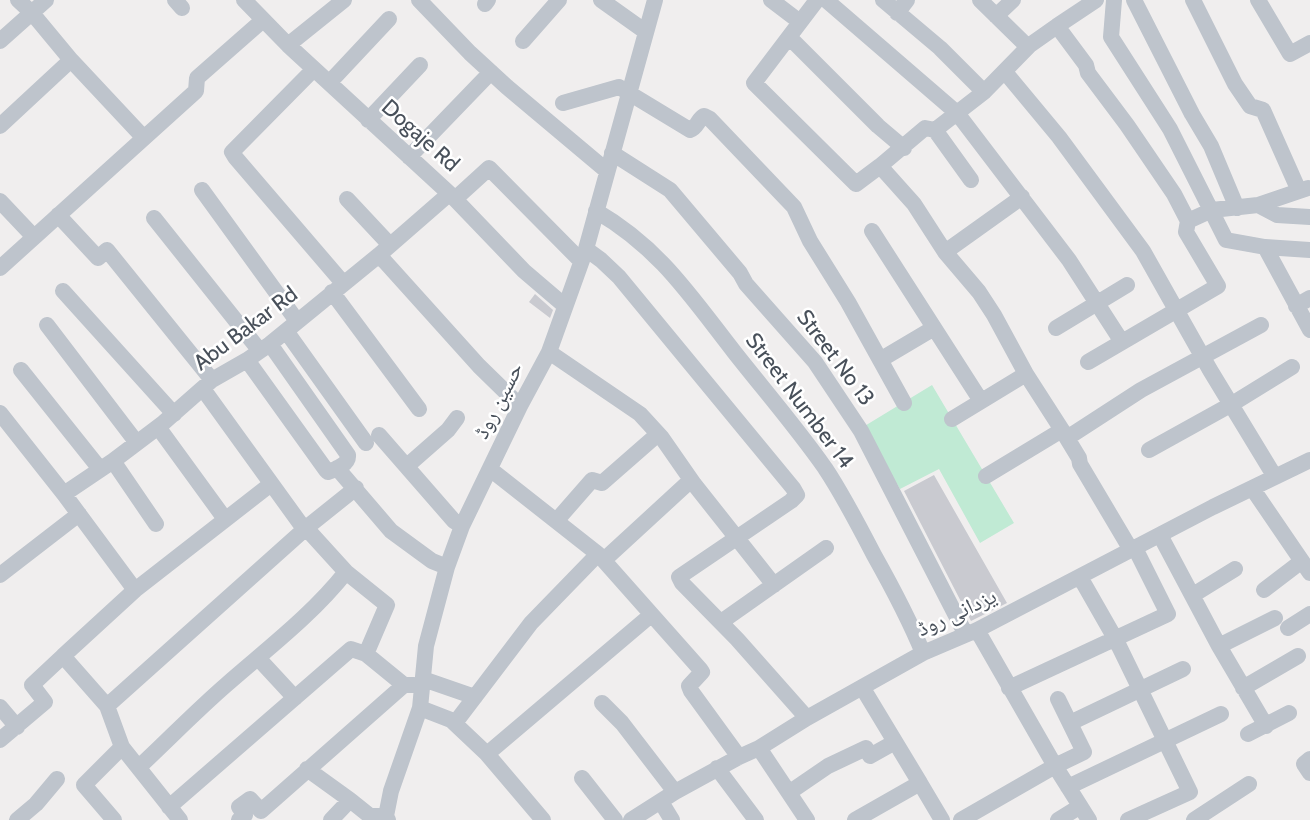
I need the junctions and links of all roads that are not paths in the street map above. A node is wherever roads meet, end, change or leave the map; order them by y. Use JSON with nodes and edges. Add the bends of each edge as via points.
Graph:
{"nodes":[{"id":1,"x":18,"y":0,"type":"edge"},
{"id":2,"x":46,"y":0,"type":"edge"},
{"id":3,"x":244,"y":0,"type":"edge"},
{"id":4,"x":344,"y":0,"type":"edge"},
{"id":5,"x":419,"y":0,"type":"edge"},
{"id":6,"x":559,"y":0,"type":"edge"},
{"id":7,"x":601,"y":0,"type":"edge"},
{"id":8,"x":655,"y":0,"type":"edge"},
{"id":9,"x":771,"y":0,"type":"edge"},
{"id":10,"x":817,"y":0,"type":"edge"},
{"id":11,"x":825,"y":0,"type":"edge"},
{"id":12,"x":883,"y":0,"type":"edge"},
{"id":13,"x":980,"y":0,"type":"edge"},
{"id":14,"x":1013,"y":0,"type":"edge"},
{"id":15,"x":1096,"y":0,"type":"edge"},
{"id":16,"x":1114,"y":0,"type":"edge"},
{"id":17,"x":1134,"y":0,"type":"edge"},
{"id":18,"x":1193,"y":0,"type":"edge"},
{"id":19,"x":1258,"y":0,"type":"edge"},
{"id":20,"x":902,"y":6,"type":"edge"},
{"id":21,"x":32,"y":13,"type":"junction"},
{"id":22,"x":996,"y":16,"type":"junction"},
{"id":23,"x":389,"y":19,"type":"dead end"},
{"id":24,"x":263,"y":21,"type":"junction"},
{"id":25,"x":800,"y":22,"type":"junction"},
{"id":26,"x":1057,"y":26,"type":"junction"},
{"id":27,"x":646,"y":32,"type":"junction"},
{"id":28,"x":789,"y":37,"type":"junction"},
{"id":29,"x":0,"y":41,"type":"edge"},
{"id":30,"x":524,"y":41,"type":"dead end"},
{"id":31,"x":1310,"y":43,"type":"edge"},
{"id":32,"x":288,"y":45,"type":"junction"},
{"id":33,"x":1028,"y":47,"type":"junction"},
{"id":34,"x":71,"y":60,"type":"junction"},
{"id":35,"x":420,"y":65,"type":"dead end"},
{"id":36,"x":314,"y":69,"type":"junction"},
{"id":37,"x":491,"y":72,"type":"junction"},
{"id":38,"x":1005,"y":72,"type":"junction"},
{"id":39,"x":329,"y":83,"type":"junction"},
{"id":40,"x":984,"y":92,"type":"junction"},
{"id":41,"x":629,"y":93,"type":"junction"},
{"id":42,"x":563,"y":103,"type":"dead end"},
{"id":43,"x":957,"y":113,"type":"junction"},
{"id":44,"x":368,"y":120,"type":"junction"},
{"id":45,"x":0,"y":126,"type":"edge"},
{"id":46,"x":935,"y":130,"type":"junction"},
{"id":47,"x":144,"y":138,"type":"junction"},
{"id":48,"x":904,"y":148,"type":"junction"},
{"id":49,"x":612,"y":153,"type":"junction"},
{"id":50,"x":409,"y":157,"type":"junction"},
{"id":51,"x":880,"y":166,"type":"junction"},
{"id":52,"x":607,"y":171,"type":"junction"},
{"id":53,"x":971,"y":180,"type":"dead end"},
{"id":54,"x":1305,"y":189,"type":"edge"},
{"id":55,"x":202,"y":190,"type":"dead end"},
{"id":56,"x":452,"y":196,"type":"junction"},
{"id":57,"x":1022,"y":197,"type":"junction"},
{"id":58,"x":347,"y":199,"type":"dead end"},
{"id":59,"x":0,"y":201,"type":"edge"},
{"id":60,"x":1258,"y":205,"type":"junction"},
{"id":61,"x":1237,"y":208,"type":"junction"},
{"id":62,"x":1212,"y":210,"type":"junction"},
{"id":63,"x":596,"y":211,"type":"junction"},
{"id":64,"x":58,"y":215,"type":"junction"},
{"id":65,"x":154,"y":218,"type":"dead end"},
{"id":66,"x":1310,"y":218,"type":"edge"},
{"id":67,"x":1188,"y":221,"type":"junction"},
{"id":68,"x":872,"y":231,"type":"dead end"},
{"id":69,"x":34,"y":237,"type":"junction"},
{"id":70,"x":1265,"y":246,"type":"junction"},
{"id":71,"x":385,"y":250,"type":"junction"},
{"id":72,"x":1310,"y":250,"type":"edge"},
{"id":73,"x":945,"y":252,"type":"junction"},
{"id":74,"x":584,"y":255,"type":"junction"},
{"id":75,"x":0,"y":268,"type":"edge"},
{"id":76,"x":1127,"y":285,"type":"dead end"},
{"id":77,"x":338,"y":287,"type":"junction"},
{"id":78,"x":63,"y":291,"type":"dead end"},
{"id":79,"x":1303,"y":302,"type":"edge"},
{"id":80,"x":1097,"y":303,"type":"junction"},
{"id":81,"x":565,"y":306,"type":"junction"},
{"id":82,"x":1176,"y":311,"type":"junction"},
{"id":83,"x":47,"y":325,"type":"dead end"},
{"id":84,"x":1261,"y":325,"type":"dead end"},
{"id":85,"x":291,"y":326,"type":"junction"},
{"id":86,"x":934,"y":328,"type":"junction"},
{"id":87,"x":1056,"y":328,"type":"dead end"},
{"id":88,"x":1310,"y":330,"type":"edge"},
{"id":89,"x":1122,"y":342,"type":"junction"},
{"id":90,"x":259,"y":352,"type":"junction"},
{"id":91,"x":549,"y":352,"type":"junction"},
{"id":92,"x":1202,"y":357,"type":"junction"},
{"id":93,"x":880,"y":360,"type":"junction"},
{"id":94,"x":1088,"y":362,"type":"dead end"},
{"id":95,"x":1292,"y":367,"type":"dead end"},
{"id":96,"x":21,"y":370,"type":"dead end"},
{"id":97,"x":1026,"y":374,"type":"junction"},
{"id":98,"x":208,"y":385,"type":"junction"},
{"id":99,"x":981,"y":401,"type":"junction"},
{"id":100,"x":904,"y":403,"type":"dead end"},
{"id":101,"x":1232,"y":404,"type":"junction"},
{"id":102,"x":520,"y":406,"type":"junction"},
{"id":103,"x":419,"y":409,"type":"dead end"},
{"id":104,"x":0,"y":413,"type":"edge"},
{"id":105,"x":174,"y":414,"type":"junction"},
{"id":106,"x":457,"y":418,"type":"dead end"},
{"id":107,"x":952,"y":419,"type":"dead end"},
{"id":108,"x":158,"y":427,"type":"junction"},
{"id":109,"x":658,"y":434,"type":"junction"},
{"id":110,"x":1065,"y":434,"type":"junction"},
{"id":111,"x":137,"y":443,"type":"junction"},
{"id":112,"x":1149,"y":450,"type":"dead end"},
{"id":113,"x":1310,"y":460,"type":"edge"},
{"id":114,"x":107,"y":465,"type":"junction"},
{"id":115,"x":407,"y":466,"type":"junction"},
{"id":116,"x":337,"y":468,"type":"junction"},
{"id":117,"x":490,"y":469,"type":"junction"},
{"id":118,"x":986,"y":476,"type":"dead end"},
{"id":119,"x":1275,"y":477,"type":"junction"},
{"id":120,"x":691,"y":480,"type":"junction"},
{"id":121,"x":271,"y":484,"type":"junction"},
{"id":122,"x":356,"y":488,"type":"junction"},
{"id":123,"x":1252,"y":488,"type":"junction"},
{"id":124,"x":64,"y":494,"type":"junction"},
{"id":125,"x":79,"y":514,"type":"junction"},
{"id":126,"x":225,"y":519,"type":"junction"},
{"id":127,"x":557,"y":520,"type":"junction"},
{"id":128,"x":156,"y":524,"type":"dead end"},
{"id":129,"x":462,"y":526,"type":"junction"},
{"id":130,"x":306,"y":528,"type":"junction"},
{"id":131,"x":1160,"y":535,"type":"junction"},
{"id":132,"x":736,"y":538,"type":"junction"},
{"id":133,"x":826,"y":548,"type":"dead end"},
{"id":134,"x":1133,"y":549,"type":"junction"},
{"id":135,"x":601,"y":557,"type":"junction"},
{"id":136,"x":447,"y":567,"type":"junction"},
{"id":137,"x":1306,"y":567,"type":"edge"},
{"id":138,"x":1235,"y":569,"type":"dead end"},
{"id":139,"x":346,"y":572,"type":"junction"},
{"id":140,"x":0,"y":575,"type":"edge"},
{"id":141,"x":1080,"y":577,"type":"junction"},
{"id":142,"x":774,"y":585,"type":"junction"},
{"id":143,"x":135,"y":590,"type":"junction"},
{"id":144,"x":1264,"y":590,"type":"dead end"},
{"id":145,"x":1192,"y":595,"type":"junction"},
{"id":146,"x":1310,"y":614,"type":"edge"},
{"id":147,"x":651,"y":615,"type":"junction"},
{"id":148,"x":721,"y":622,"type":"junction"},
{"id":149,"x":971,"y":632,"type":"junction"},
{"id":150,"x":1116,"y":640,"type":"junction"},
{"id":151,"x":1219,"y":646,"type":"junction"},
{"id":152,"x":923,"y":653,"type":"junction"},
{"id":153,"x":366,"y":654,"type":"junction"},
{"id":154,"x":63,"y":656,"type":"junction"},
{"id":155,"x":1298,"y":656,"type":"dead end"},
{"id":156,"x":258,"y":658,"type":"junction"},
{"id":157,"x":1183,"y":669,"type":"dead end"},
{"id":158,"x":422,"y":682,"type":"junction"},
{"id":159,"x":404,"y":685,"type":"junction"},
{"id":160,"x":862,"y":687,"type":"junction"},
{"id":161,"x":1009,"y":688,"type":"junction"},
{"id":162,"x":1243,"y":688,"type":"junction"},
{"id":163,"x":1139,"y":689,"type":"junction"},
{"id":164,"x":475,"y":697,"type":"junction"},
{"id":165,"x":295,"y":698,"type":"junction"},
{"id":166,"x":1058,"y":699,"type":"dead end"},
{"id":167,"x":602,"y":703,"type":"dead end"},
{"id":168,"x":107,"y":706,"type":"junction"},
{"id":169,"x":0,"y":707,"type":"edge"},
{"id":170,"x":420,"y":708,"type":"junction"},
{"id":171,"x":1289,"y":713,"type":"dead end"},
{"id":172,"x":1221,"y":714,"type":"dead end"},
{"id":173,"x":807,"y":718,"type":"junction"},
{"id":174,"x":455,"y":723,"type":"junction"},
{"id":175,"x":1070,"y":723,"type":"junction"},
{"id":176,"x":1266,"y":726,"type":"junction"},
{"id":177,"x":17,"y":727,"type":"junction"},
{"id":178,"x":1248,"y":734,"type":"dead end"},
{"id":179,"x":0,"y":740,"type":"edge"},
{"id":180,"x":895,"y":742,"type":"junction"},
{"id":181,"x":1165,"y":742,"type":"junction"},
{"id":182,"x":122,"y":747,"type":"junction"},
{"id":183,"x":759,"y":748,"type":"junction"},
{"id":184,"x":487,"y":754,"type":"junction"},
{"id":185,"x":739,"y":757,"type":"junction"},
{"id":186,"x":1310,"y":759,"type":"edge"},
{"id":187,"x":1055,"y":766,"type":"junction"},
{"id":188,"x":139,"y":767,"type":"junction"},
{"id":189,"x":717,"y":768,"type":"junction"},
{"id":190,"x":307,"y":769,"type":"junction"},
{"id":191,"x":1310,"y":773,"type":"edge"},
{"id":192,"x":582,"y":778,"type":"dead end"},
{"id":193,"x":57,"y":779,"type":"dead end"},
{"id":194,"x":920,"y":783,"type":"junction"},
{"id":195,"x":1248,"y":784,"type":"dead end"},
{"id":196,"x":1068,"y":787,"type":"junction"},
{"id":197,"x":675,"y":792,"type":"junction"},
{"id":198,"x":790,"y":792,"type":"junction"},
{"id":199,"x":350,"y":800,"type":"junction"},
{"id":200,"x":661,"y":802,"type":"junction"},
{"id":201,"x":174,"y":814,"type":"edge"},
{"id":202,"x":1084,"y":814,"type":"edge"},
{"id":203,"x":378,"y":818,"type":"edge"},
{"id":204,"x":1200,"y":818,"type":"edge"},
{"id":205,"x":18,"y":820,"type":"edge"},
{"id":206,"x":114,"y":820,"type":"edge"},
{"id":207,"x":239,"y":820,"type":"edge"},
{"id":208,"x":331,"y":820,"type":"edge"},
{"id":209,"x":543,"y":820,"type":"edge"},
{"id":210,"x":615,"y":820,"type":"edge"},
{"id":211,"x":631,"y":820,"type":"edge"},
{"id":212,"x":672,"y":820,"type":"edge"},
{"id":213,"x":756,"y":820,"type":"edge"},
{"id":214,"x":807,"y":820,"type":"edge"},
{"id":215,"x":855,"y":820,"type":"edge"},
{"id":216,"x":942,"y":820,"type":"edge"},
{"id":217,"x":961,"y":820,"type":"edge"},
{"id":218,"x":1058,"y":820,"type":"edge"},
{"id":219,"x":1128,"y":820,"type":"edge"}],
"edges":[{"from":1,"to":21,"type":"street"},
{"from":2,"to":21,"type":"street"},
{"from":3,"to":24,"type":"street","name":"Dogaje Rd"},
{"from":4,"to":32,"type":"street"},
{"from":5,"to":37,"type":"street"},
{"from":6,"to":30,"type":"street"},
{"from":7,"to":27,"type":"street"},
{"from":8,"to":27,"type":"street","name":"حسین روڈ"},
{"from":9,"to":25,"type":"street"},
{"from":10,"to":25,"type":"street"},
{"from":11,"to":43,"type":"street"},
{"from":12,"to":20,"type":"street"},
{"from":13,"to":22,"type":"street"},
{"from":14,"to":22,"type":"street"},
{"from":15,"to":26,"type":"street"},
{"from":16,"to":62,"type":"street","via":[[1111,37],[1170,129]]},
{"from":17,"to":61,"type":"street","via":[[1211,146]]},
{"from":18,"to":54,"type":"street","via":[[1235,84],[1250,106],[1263,110]]},
{"from":19,"to":31,"type":"street","via":[[1290,54]]},
{"from":20,"to":40,"type":"street"},
{"from":21,"to":29,"type":"street"},
{"from":21,"to":34,"type":"street"},
{"from":22,"to":33,"type":"street"},
{"from":23,"to":39,"type":"street"},
{"from":24,"to":32,"type":"street","name":"Dogaje Rd"},
{"from":24,"to":47,"type":"street","via":[[197,78],[196,91]]},
{"from":25,"to":28,"type":"street"},
{"from":26,"to":33,"type":"street"},
{"from":26,"to":67,"type":"street","via":[[1174,194]]},
{"from":27,"to":41,"type":"street","name":"حسین روڈ"},
{"from":28,"to":48,"type":"street"},
{"from":28,"to":51,"type":"street","via":[[754,83],[856,184]]},
{"from":32,"to":36,"type":"street","name":"Dogaje Rd"},
{"from":33,"to":38,"type":"street"},
{"from":34,"to":45,"type":"street"},
{"from":34,"to":47,"type":"street"},
{"from":35,"to":44,"type":"street"},
{"from":36,"to":39,"type":"street","name":"Dogaje Rd"},
{"from":36,"to":77,"type":"street","via":[[232,152]]},
{"from":37,"to":50,"type":"street"},
{"from":37,"to":52,"type":"street"},
{"from":38,"to":40,"type":"street"},
{"from":38,"to":82,"type":"street","via":[[1059,137],[1143,251]]},
{"from":39,"to":44,"type":"street","name":"Dogaje Rd"},
{"from":40,"to":43,"type":"street"},
{"from":41,"to":42,"type":"street","via":[[616,87]]},
{"from":41,"to":49,"type":"street","name":"حسین روڈ"},
{"from":41,"to":93,"type":"street","via":[[690,130],[704,116],[710,118],[795,207],[810,241]]},
{"from":43,"to":46,"type":"street"},
{"from":43,"to":57,"type":"street"},
{"from":44,"to":50,"type":"street","name":"Dogaje Rd"},
{"from":46,"to":48,"type":"street","via":[[925,128]]},
{"from":46,"to":53,"type":"street"},
{"from":47,"to":64,"type":"street"},
{"from":48,"to":51,"type":"street"},
{"from":49,"to":52,"type":"street","name":"حسین روڈ"},
{"from":49,"to":149,"type":"street","name":"Street No 13","via":[[670,190],[815,362],[861,431]]},
{"from":50,"to":56,"type":"street","name":"Dogaje Rd"},
{"from":51,"to":73,"type":"street","via":[[914,204]]},
{"from":52,"to":63,"type":"street","name":"حسین روڈ"},
{"from":54,"to":60,"type":"street"},
{"from":55,"to":85,"type":"street"},
{"from":56,"to":71,"type":"street","name":"Abu Bakar Rd"},
{"from":56,"to":74,"type":"street","name":"Abu Bakar Rd","via":[[489,168]]},
{"from":56,"to":81,"type":"street","name":"Dogaje Rd","via":[[524,271]]},
{"from":57,"to":73,"type":"street"},
{"from":57,"to":80,"type":"street"},
{"from":58,"to":71,"type":"street"},
{"from":59,"to":69,"type":"street"},
{"from":60,"to":61,"type":"street"},
{"from":60,"to":66,"type":"street","via":[[1277,215]]},
{"from":61,"to":62,"type":"street"},
{"from":62,"to":67,"type":"street"},
{"from":62,"to":70,"type":"street","via":[[1226,240]]},
{"from":63,"to":74,"type":"street","name":"حسین روڈ"},
{"from":63,"to":152,"type":"street","name":"Street Number 14","via":[[635,237],[672,271],[825,468],[911,622]]},
{"from":64,"to":69,"type":"street"},
{"from":64,"to":98,"type":"street","via":[[98,258],[107,250]]},
{"from":65,"to":90,"type":"street"},
{"from":67,"to":82,"type":"street","via":[[1186,231],[1218,286]]},
{"from":68,"to":86,"type":"street"},
{"from":69,"to":75,"type":"street"},
{"from":70,"to":72,"type":"street"},
{"from":70,"to":79,"type":"street"},
{"from":71,"to":77,"type":"street","name":"Abu Bakar Rd"},
{"from":71,"to":102,"type":"street","via":[[480,366]]},
{"from":73,"to":97,"type":"street","via":[[979,292]]},
{"from":74,"to":81,"type":"street","name":"حسین روڈ"},
{"from":74,"to":132,"type":"street","via":[[601,260],[619,277],[794,488],[797,495],[791,501]]},
{"from":76,"to":80,"type":"street"},
{"from":77,"to":85,"type":"street","name":"Abu Bakar Rd"},
{"from":77,"to":103,"type":"street"},
{"from":78,"to":105,"type":"street"},
{"from":79,"to":88,"type":"street"},
{"from":80,"to":87,"type":"street"},
{"from":80,"to":89,"type":"street"},
{"from":81,"to":91,"type":"street","name":"حسین روڈ"},
{"from":82,"to":89,"type":"street"},
{"from":82,"to":92,"type":"street"},
{"from":83,"to":111,"type":"street"},
{"from":84,"to":92,"type":"street"},
{"from":85,"to":90,"type":"street","name":"Abu Bakar Rd"},
{"from":85,"to":115,"type":"street","via":[[373,439]]},
{"from":86,"to":93,"type":"street"},
{"from":86,"to":99,"type":"street"},
{"from":89,"to":94,"type":"street"},
{"from":90,"to":98,"type":"street","name":"Abu Bakar Rd"},
{"from":90,"to":116,"type":"street","via":[[326,470]]},
{"from":90,"to":116,"type":"street","via":[[348,455],[349,459]]},
{"from":91,"to":102,"type":"street","name":"حسین روڈ"},
{"from":91,"to":109,"type":"street","via":[[640,414]]},
{"from":92,"to":101,"type":"street"},
{"from":92,"to":110,"type":"street"},
{"from":93,"to":100,"type":"street"},
{"from":95,"to":101,"type":"street"},
{"from":96,"to":114,"type":"street"},
{"from":97,"to":99,"type":"street"},
{"from":97,"to":110,"type":"street"},
{"from":98,"to":105,"type":"street","name":"Abu Bakar Rd"},
{"from":98,"to":121,"type":"street"},
{"from":99,"to":107,"type":"street"},
{"from":101,"to":112,"type":"street"},
{"from":101,"to":119,"type":"street"},
{"from":102,"to":117,"type":"street","name":"حسین روڈ"},
{"from":104,"to":124,"type":"street"},
{"from":105,"to":108,"type":"street","name":"Abu Bakar Rd"},
{"from":106,"to":115,"type":"street"},
{"from":108,"to":111,"type":"street","name":"Abu Bakar Rd"},
{"from":108,"to":126,"type":"street"},
{"from":109,"to":120,"type":"street"},
{"from":109,"to":127,"type":"street","via":[[602,483],[592,480]]},
{"from":110,"to":118,"type":"street"},
{"from":110,"to":134,"type":"street"},
{"from":111,"to":114,"type":"street","name":"Abu Bakar Rd"},
{"from":113,"to":119,"type":"street","name":"یزدانی روڈ"},
{"from":114,"to":124,"type":"street","name":"Abu Bakar Rd"},
{"from":114,"to":128,"type":"street"},
{"from":115,"to":129,"type":"street"},
{"from":116,"to":122,"type":"street"},
{"from":117,"to":127,"type":"street"},
{"from":117,"to":129,"type":"street","name":"حسین روڈ"},
{"from":119,"to":123,"type":"street","name":"یزدانی روڈ"},
{"from":120,"to":132,"type":"street"},
{"from":120,"to":135,"type":"street"},
{"from":121,"to":126,"type":"street"},
{"from":121,"to":130,"type":"street"},
{"from":122,"to":130,"type":"street"},
{"from":122,"to":136,"type":"street","via":[[391,531],[432,561]]},
{"from":123,"to":131,"type":"street","name":"یزدانی روڈ"},
{"from":123,"to":137,"type":"street"},
{"from":124,"to":125,"type":"street"},
{"from":125,"to":140,"type":"street"},
{"from":125,"to":143,"type":"street"},
{"from":126,"to":143,"type":"street"},
{"from":127,"to":135,"type":"street"},
{"from":129,"to":136,"type":"street","name":"حسین روڈ"},
{"from":130,"to":139,"type":"street"},
{"from":130,"to":168,"type":"street"},
{"from":131,"to":134,"type":"street","name":"یزدانی روڈ"},
{"from":131,"to":145,"type":"street"},
{"from":132,"to":142,"type":"street"},
{"from":132,"to":148,"type":"street","via":[[679,577]]},
{"from":133,"to":142,"type":"street"},
{"from":134,"to":141,"type":"street","name":"یزدانی روڈ"},
{"from":134,"to":150,"type":"street","via":[[1168,614]]},
{"from":135,"to":147,"type":"street"},
{"from":135,"to":164,"type":"street","via":[[531,623]]},
{"from":136,"to":158,"type":"street","name":"حسین روڈ","via":[[426,646]]},
{"from":137,"to":144,"type":"street"},
{"from":138,"to":145,"type":"street"},
{"from":139,"to":153,"type":"street","via":[[387,605]]},
{"from":139,"to":156,"type":"street","via":[[330,592]]},
{"from":141,"to":149,"type":"street","name":"یزدانی روڈ"},
{"from":141,"to":150,"type":"street"},
{"from":142,"to":148,"type":"street"},
{"from":143,"to":154,"type":"street"},
{"from":145,"to":151,"type":"street"},
{"from":146,"to":151,"type":"street"},
{"from":147,"to":184,"type":"street"},
{"from":147,"to":185,"type":"street","via":[[702,672],[689,686],[691,691]]},
{"from":148,"to":173,"type":"street"},
{"from":149,"to":152,"type":"street","name":"یزدانی روڈ"},
{"from":149,"to":161,"type":"street","name":"Street No 13"},
{"from":150,"to":161,"type":"street"},
{"from":150,"to":163,"type":"street"},
{"from":151,"to":162,"type":"street"},
{"from":152,"to":160,"type":"street","name":"یزدانی روڈ"},
{"from":153,"to":159,"type":"street"},
{"from":153,"to":165,"type":"street","via":[[351,649]]},
{"from":154,"to":168,"type":"street"},
{"from":154,"to":177,"type":"street","via":[[32,685],[45,702]]},
{"from":155,"to":162,"type":"street"},
{"from":156,"to":165,"type":"street"},
{"from":156,"to":188,"type":"street"},
{"from":157,"to":163,"type":"street"},
{"from":158,"to":159,"type":"street"},
{"from":158,"to":164,"type":"street"},
{"from":158,"to":170,"type":"street","name":"حسین روڈ"},
{"from":159,"to":190,"type":"street"},
{"from":160,"to":173,"type":"street","name":"یزدانی روڈ"},
{"from":160,"to":180,"type":"street"},
{"from":161,"to":187,"type":"street","name":"Street No 13"},
{"from":162,"to":176,"type":"street"},
{"from":163,"to":175,"type":"street"},
{"from":163,"to":181,"type":"street"},
{"from":164,"to":174,"type":"street"},
{"from":165,"to":201,"type":"street"},
{"from":166,"to":175,"type":"street"},
{"from":167,"to":197,"type":"street"},
{"from":168,"to":182,"type":"street"},
{"from":169,"to":177,"type":"street"},
{"from":170,"to":174,"type":"street"},
{"from":170,"to":203,"type":"street","name":"حسین روڈ"},
{"from":171,"to":176,"type":"street"},
{"from":172,"to":181,"type":"street"},
{"from":173,"to":183,"type":"street","name":"یزدانی روڈ"},
{"from":174,"to":184,"type":"street"},
{"from":175,"to":187,"type":"street","via":[[1084,752]]},
{"from":176,"to":178,"type":"street"},
{"from":177,"to":179,"type":"street"},
{"from":180,"to":194,"type":"street"},
{"from":180,"to":198,"type":"street","via":[[870,756],[866,748],[828,766]]},
{"from":181,"to":196,"type":"street"},
{"from":181,"to":219,"type":"street","via":[[1190,792]]},
{"from":182,"to":188,"type":"street"},
{"from":182,"to":206,"type":"street","via":[[84,785]]},
{"from":183,"to":185,"type":"street","name":"یزدانی روڈ"},
{"from":183,"to":198,"type":"street"},
{"from":184,"to":209,"type":"street"},
{"from":185,"to":189,"type":"street","name":"یزدانی روڈ"},
{"from":186,"to":191,"type":"street","via":[[1304,764]]},
{"from":187,"to":196,"type":"street","name":"Street No 13"},
{"from":187,"to":217,"type":"street"},
{"from":188,"to":201,"type":"street"},
{"from":189,"to":197,"type":"street","name":"یزدانی روڈ"},
{"from":189,"to":213,"type":"street"},
{"from":190,"to":199,"type":"street"},
{"from":190,"to":207,"type":"street","via":[[261,811],[250,799],[239,807],[245,815]]},
{"from":192,"to":210,"type":"street"},
{"from":193,"to":205,"type":"street"},
{"from":194,"to":215,"type":"street"},
{"from":194,"to":216,"type":"street"},
{"from":195,"to":204,"type":"street"},
{"from":196,"to":202,"type":"street","name":"Street No 13"},
{"from":197,"to":200,"type":"street","name":"یزدانی روڈ"},
{"from":198,"to":214,"type":"street"},
{"from":199,"to":203,"type":"street"},
{"from":199,"to":208,"type":"street"},
{"from":200,"to":211,"type":"street","name":"یزدانی روڈ"},
{"from":200,"to":212,"type":"street"},
{"from":202,"to":218,"type":"street"}]}
